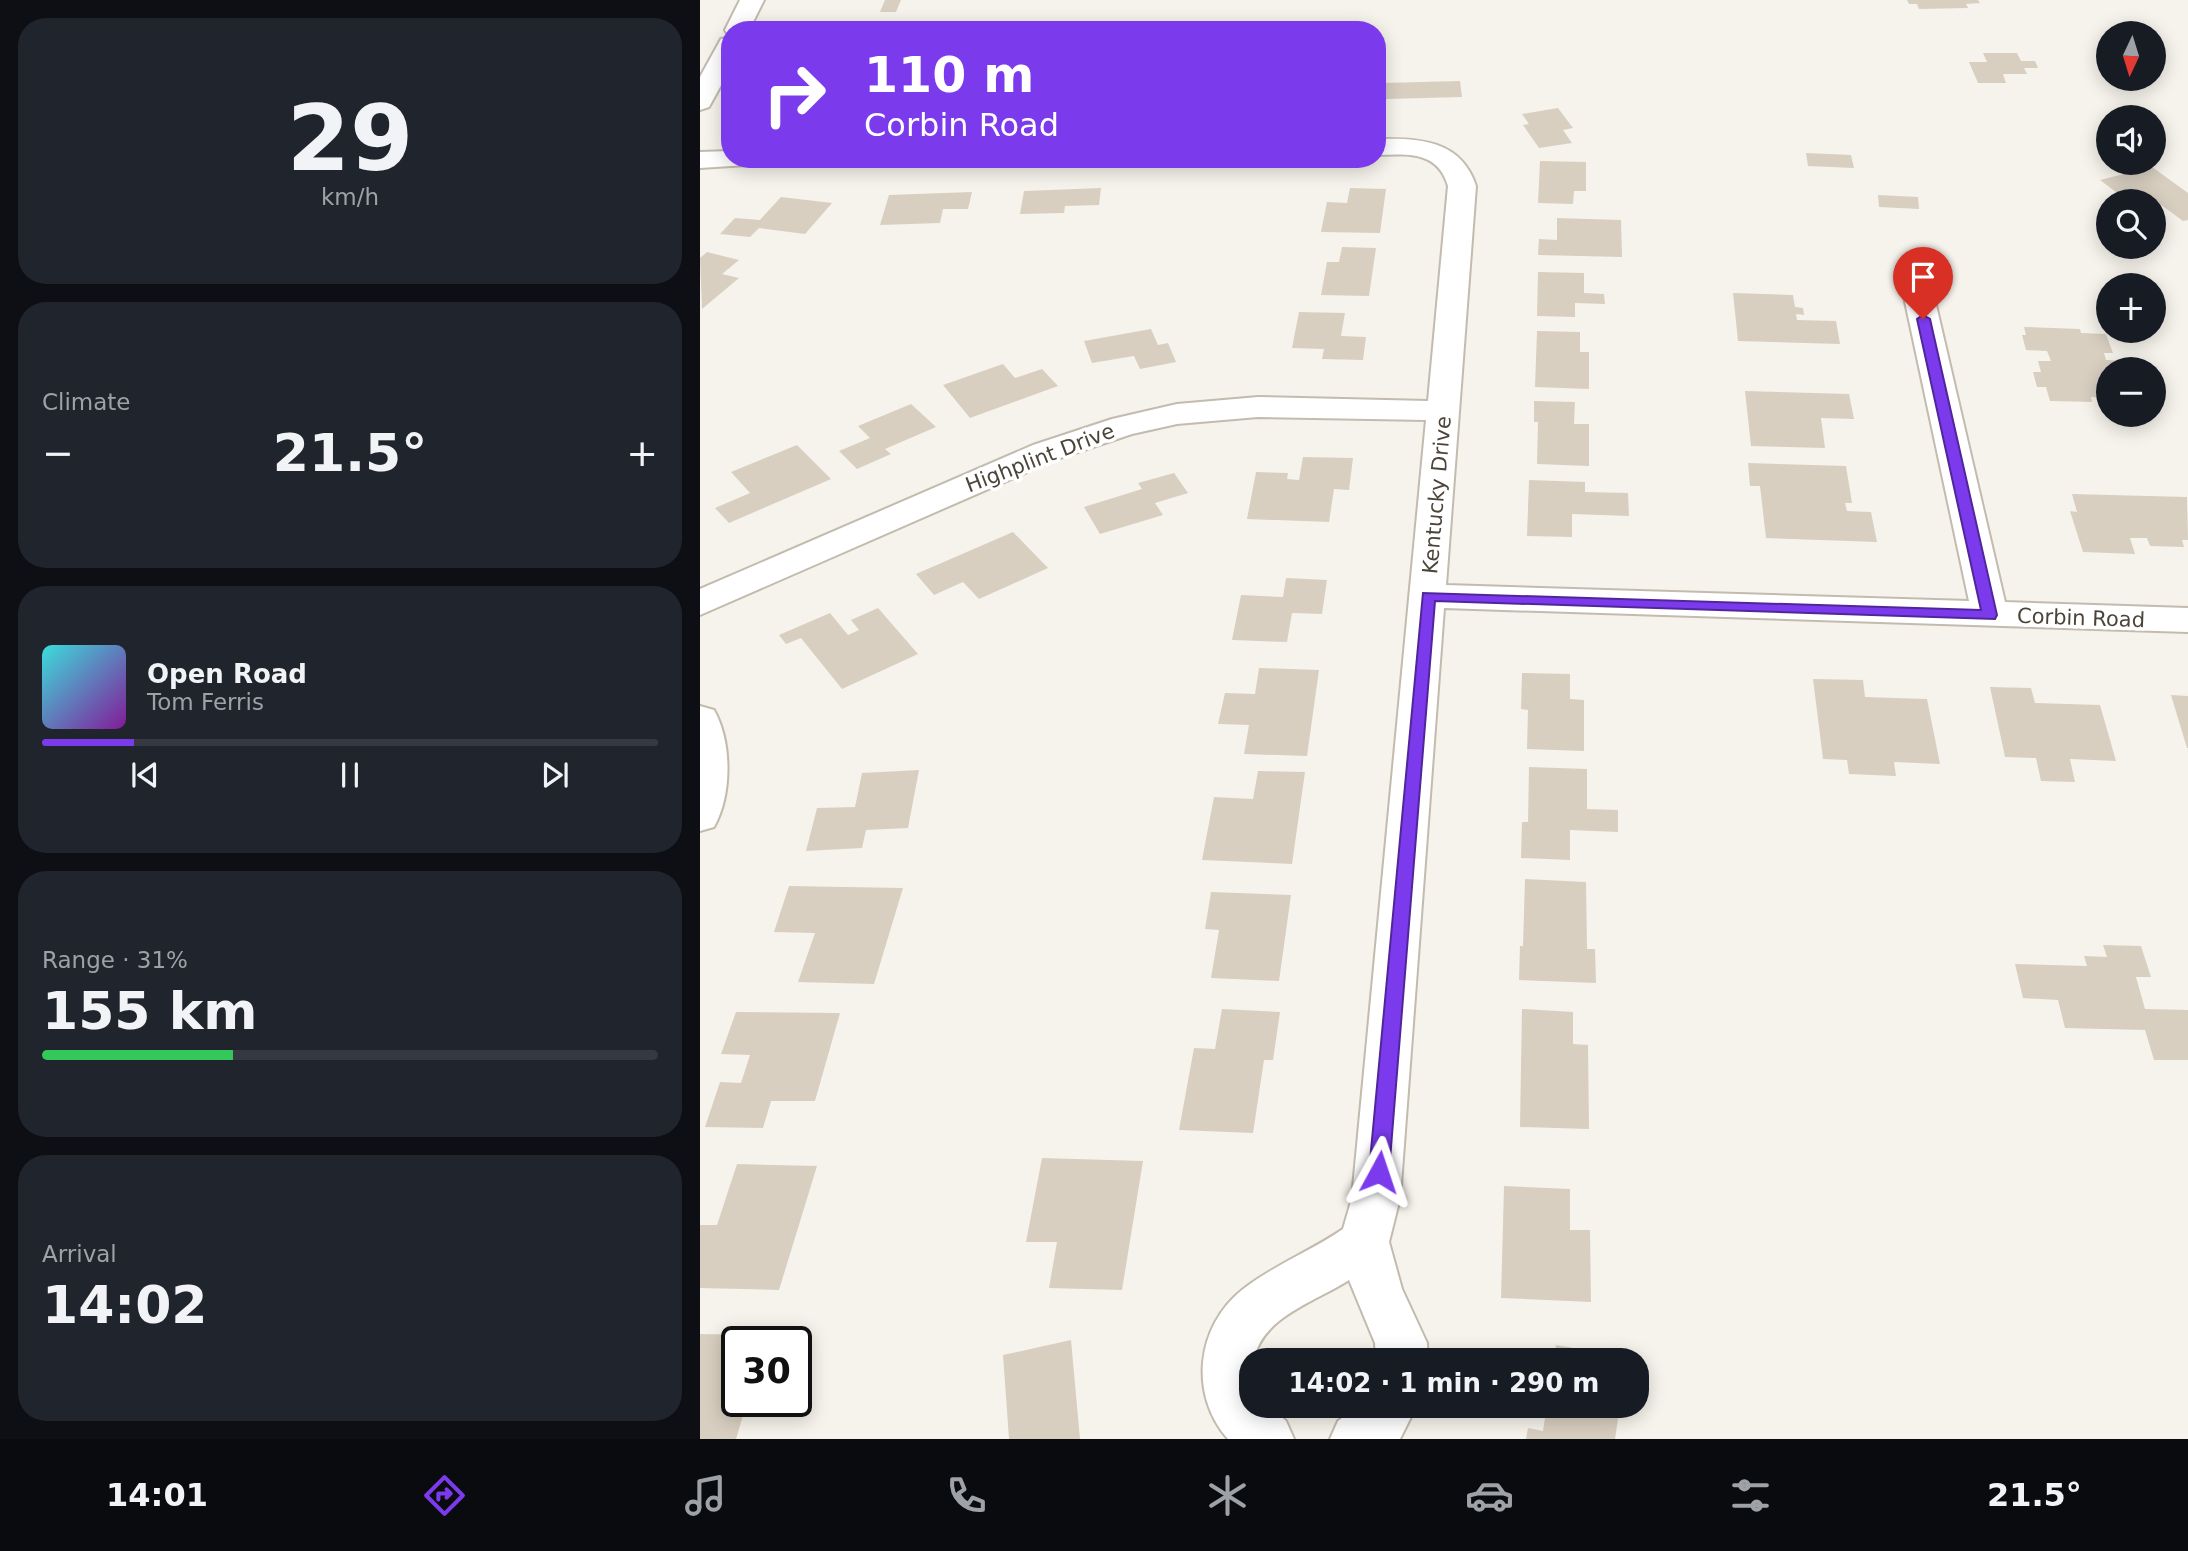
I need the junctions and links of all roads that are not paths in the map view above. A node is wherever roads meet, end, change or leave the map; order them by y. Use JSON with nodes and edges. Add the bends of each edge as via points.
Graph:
{"nodes":[{"id":1,"x":752,"y":0,"type":"edge"},
{"id":2,"x":742,"y":21,"type":"edge"},
{"id":3,"x":721,"y":61,"type":"edge"},
{"id":4,"x":700,"y":102,"type":"edge"},
{"id":5,"x":1386,"y":148,"type":"edge"},
{"id":6,"x":721,"y":159,"type":"edge"},
{"id":7,"x":700,"y":160,"type":"edge"},
{"id":8,"x":1918,"y":292,"type":"dead end"},
{"id":9,"x":1444,"y":411,"type":"junction"},
{"id":10,"x":1428,"y":596,"type":"junction"},
{"id":11,"x":700,"y":603,"type":"edge"},
{"id":12,"x":1990,"y":615,"type":"junction"},
{"id":13,"x":2188,"y":620,"type":"edge"},
{"id":14,"x":700,"y":720,"type":"edge"},
{"id":15,"x":700,"y":816,"type":"edge"},
{"id":16,"x":1364,"y":1242,"type":"junction"},
{"id":17,"x":1401,"y":1348,"type":"edge"},
{"id":18,"x":1383,"y":1418,"type":"edge"},
{"id":19,"x":1267,"y":1439,"type":"edge"},
{"id":20,"x":1357,"y":1439,"type":"edge"}],
"edges":[{"from":1,"to":2,"type":"street"},
{"from":3,"to":4,"type":"street"},
{"from":5,"to":9,"type":"street","name":"Kentucky Drive","via":[[1431,151],[1454,163],[1460,174]]},
{"from":6,"to":7,"type":"street"},
{"from":8,"to":12,"type":"street"},
{"from":9,"to":10,"type":"street","name":"Kentucky Drive"},
{"from":9,"to":11,"type":"street","name":"Highplint Drive","via":[[1258,407],[1123,426],[1045,452]]},
{"from":10,"to":12,"type":"street","name":"Corbin Road"},
{"from":10,"to":16,"type":"street","name":"Kentucky Drive","via":[[1376,1198]]},
{"from":12,"to":13,"type":"street","name":"Corbin Road"},
{"from":14,"to":15,"type":"street","via":[[708,762]]},
{"from":16,"to":17,"type":"street","via":[[1377,1291]]},
{"from":16,"to":19,"type":"street","via":[[1270,1297],[1250,1313],[1236,1333],[1228,1355],[1227,1380],[1233,1402],[1246,1423]]},
{"from":18,"to":20,"type":"street"}]}
